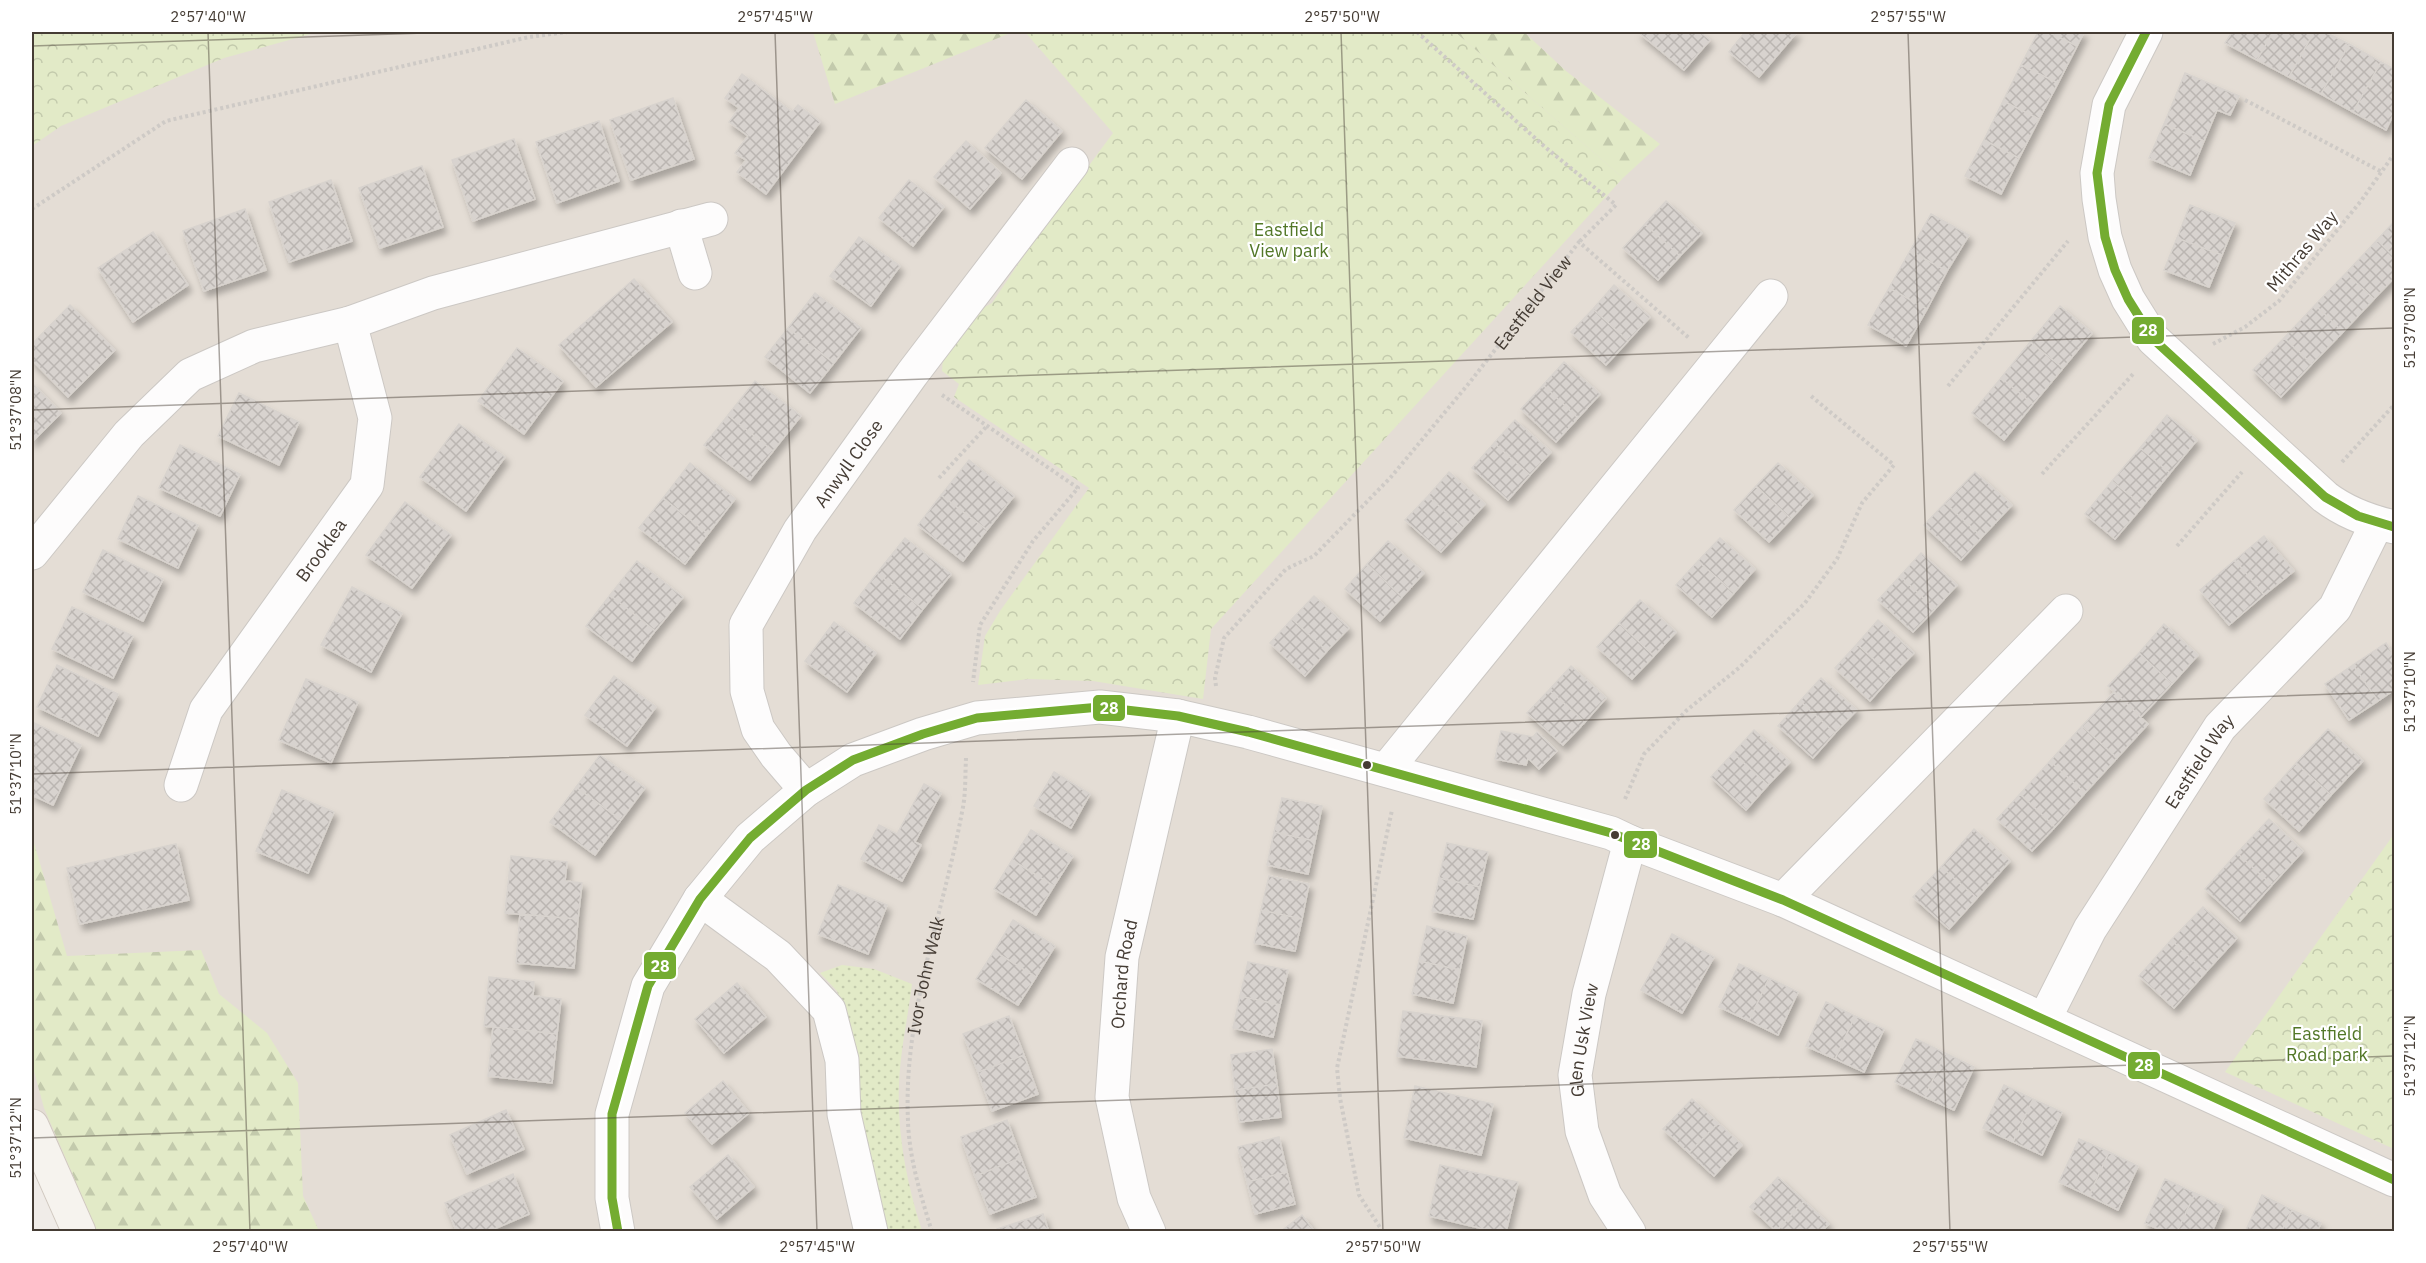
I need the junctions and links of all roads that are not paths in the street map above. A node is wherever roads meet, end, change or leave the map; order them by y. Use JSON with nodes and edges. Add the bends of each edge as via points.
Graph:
{"nodes":[{"id":1,"x":2146,"y":32,"type":"edge"},
{"id":2,"x":1072,"y":164,"type":"dead end"},
{"id":3,"x":695,"y":273,"type":"dead end"},
{"id":4,"x":1771,"y":296,"type":"dead end"},
{"id":5,"x":350,"y":322,"type":"junction"},
{"id":6,"x":2386,"y":525,"type":"edge"},
{"id":7,"x":32,"y":553,"type":"edge"},
{"id":8,"x":2066,"y":611,"type":"dead end"},
{"id":9,"x":1178,"y":716,"type":"junction"},
{"id":10,"x":196,"y":770,"type":"dead end"},
{"id":11,"x":1393,"y":772,"type":"junction"},
{"id":12,"x":806,"y":790,"type":"junction"},
{"id":13,"x":1620,"y":838,"type":"junction"},
{"id":14,"x":700,"y":899,"type":"junction"},
{"id":15,"x":1784,"y":900,"type":"junction"},
{"id":16,"x":2045,"y":1018,"type":"junction"},
{"id":17,"x":32,"y":1126,"type":"edge"},
{"id":18,"x":2394,"y":1180,"type":"edge"},
{"id":19,"x":79,"y":1232,"type":"edge"},
{"id":20,"x":618,"y":1232,"type":"edge"},
{"id":21,"x":871,"y":1232,"type":"edge"},
{"id":22,"x":1149,"y":1232,"type":"edge"},
{"id":23,"x":1629,"y":1232,"type":"edge"}],
"edges":[{"from":1,"to":6,"type":"street","via":[[2109,105],[2097,173],[2115,270],[2128,299],[2153,339],[2317,489],[2342,510]]},
{"from":2,"to":12,"type":"street","name":"Anwyll Close","via":[[912,374],[800,530],[746,625],[747,691],[758,729]]},
{"from":3,"to":5,"type":"street","via":[[696,223],[433,293]]},
{"from":4,"to":11,"type":"street"},
{"from":5,"to":7,"type":"street","via":[[254,346],[190,375],[129,434]]},
{"from":5,"to":10,"type":"street","name":"Brooklea","via":[[375,418],[367,484],[206,710]]},
{"from":6,"to":16,"type":"street","name":"Eastfield Way","via":[[2335,608],[2220,727],[2090,929]]},
{"from":8,"to":15,"type":"street"},
{"from":9,"to":11,"type":"street"},
{"from":9,"to":12,"type":"street","via":[[1100,707],[969,720],[853,760]]},
{"from":9,"to":22,"type":"street","name":"Orchard Road","via":[[1122,957],[1112,1097],[1134,1198]]},
{"from":11,"to":13,"type":"street"},
{"from":12,"to":14,"type":"street","via":[[750,838]]},
{"from":13,"to":15,"type":"street"},
{"from":13,"to":23,"type":"street","name":"Glen Usk View","via":[[1575,1075],[1582,1131],[1605,1195]]},
{"from":14,"to":20,"type":"street","via":[[648,986],[612,1114],[612,1198]]},
{"from":14,"to":21,"type":"street","via":[[778,956],[830,1010],[842,1060],[844,1114]]},
{"from":15,"to":16,"type":"street"},
{"from":16,"to":18,"type":"street"},
{"from":17,"to":19,"type":"main road"}]}
